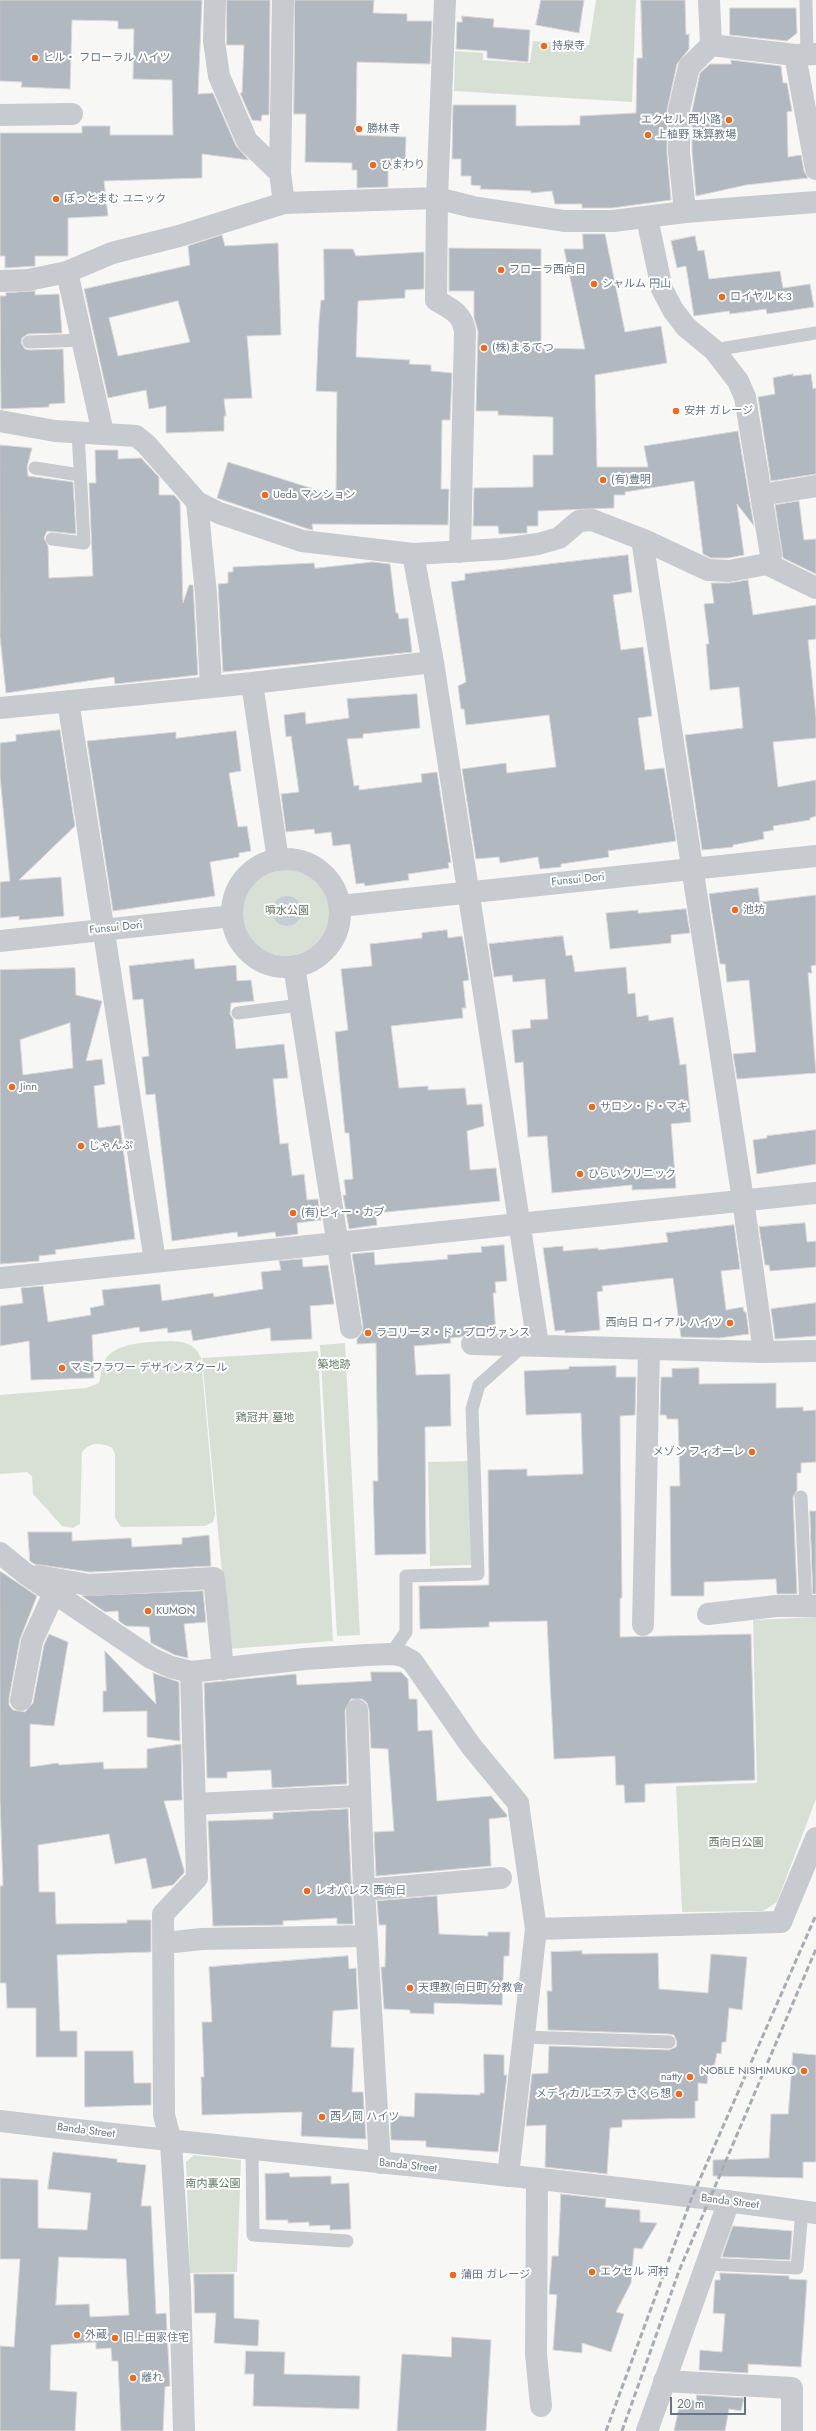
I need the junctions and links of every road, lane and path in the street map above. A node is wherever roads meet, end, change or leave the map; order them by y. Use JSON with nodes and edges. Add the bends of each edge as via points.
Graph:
{"nodes":[{"id":1,"x":216,"y":0,"type":"edge"},
{"id":2,"x":284,"y":0,"type":"edge"},
{"id":3,"x":445,"y":0,"type":"edge"},
{"id":4,"x":708,"y":0,"type":"edge"},
{"id":5,"x":806,"y":0,"type":"edge"},
{"id":6,"x":711,"y":45,"type":"junction"},
{"id":7,"x":806,"y":55,"type":"edge"},
{"id":8,"x":72,"y":114,"type":"dead end"},
{"id":9,"x":0,"y":115,"type":"edge"},
{"id":10,"x":816,"y":169,"type":"edge"},
{"id":11,"x":280,"y":173,"type":"junction"},
{"id":12,"x":438,"y":198,"type":"junction"},
{"id":13,"x":816,"y":202,"type":"edge"},
{"id":14,"x":284,"y":203,"type":"junction"},
{"id":15,"x":685,"y":212,"type":"junction"},
{"id":16,"x":647,"y":218,"type":"junction"},
{"id":17,"x":66,"y":272,"type":"junction"},
{"id":18,"x":0,"y":281,"type":"edge"},
{"id":19,"x":816,"y":333,"type":"edge"},
{"id":20,"x":82,"y":340,"type":"junction"},
{"id":21,"x":29,"y":342,"type":"dead end"},
{"id":22,"x":714,"y":350,"type":"junction"},
{"id":23,"x":0,"y":421,"type":"edge"},
{"id":24,"x":78,"y":432,"type":"junction"},
{"id":25,"x":103,"y":434,"type":"junction"},
{"id":26,"x":35,"y":468,"type":"dead end"},
{"id":27,"x":80,"y":475,"type":"junction"},
{"id":28,"x":816,"y":486,"type":"edge"},
{"id":29,"x":761,"y":495,"type":"junction"},
{"id":30,"x":197,"y":502,"type":"junction"},
{"id":31,"x":52,"y":539,"type":"dead end"},
{"id":32,"x":642,"y":539,"type":"junction"},
{"id":33,"x":460,"y":552,"type":"junction"},
{"id":34,"x":414,"y":554,"type":"junction"},
{"id":35,"x":767,"y":564,"type":"junction"},
{"id":36,"x":816,"y":588,"type":"edge"},
{"id":37,"x":433,"y":662,"type":"junction"},
{"id":38,"x":252,"y":683,"type":"junction"},
{"id":39,"x":212,"y":686,"type":"junction"},
{"id":40,"x":68,"y":701,"type":"junction"},
{"id":41,"x":0,"y":708,"type":"edge"},
{"id":42,"x":816,"y":856,"type":"edge"},
{"id":43,"x":278,"y":860,"type":"junction"},
{"id":44,"x":692,"y":868,"type":"junction"},
{"id":45,"x":469,"y":892,"type":"junction"},
{"id":46,"x":340,"y":906,"type":"junction"},
{"id":47,"x":232,"y":916,"type":"junction"},
{"id":48,"x":103,"y":929,"type":"junction"},
{"id":49,"x":0,"y":941,"type":"edge"},
{"id":50,"x":294,"y":966,"type":"junction"},
{"id":51,"x":300,"y":1005,"type":"junction"},
{"id":52,"x":238,"y":1013,"type":"dead end"},
{"id":53,"x":816,"y":1193,"type":"edge"},
{"id":54,"x":743,"y":1200,"type":"junction"},
{"id":55,"x":520,"y":1224,"type":"junction"},
{"id":56,"x":337,"y":1242,"type":"junction"},
{"id":57,"x":155,"y":1261,"type":"junction"},
{"id":58,"x":0,"y":1278,"type":"edge"},
{"id":59,"x":351,"y":1328,"type":"dead end"},
{"id":60,"x":472,"y":1344,"type":"dead end"},
{"id":61,"x":531,"y":1345,"type":"junction"},
{"id":62,"x":649,"y":1349,"type":"junction"},
{"id":63,"x":816,"y":1351,"type":"edge"},
{"id":64,"x":764,"y":1352,"type":"junction"},
{"id":65,"x":802,"y":1497,"type":"dead end"},
{"id":66,"x":0,"y":1553,"type":"edge"},
{"id":67,"x":26,"y":1574,"type":"junction"},
{"id":68,"x":54,"y":1592,"type":"junction"},
{"id":69,"x":811,"y":1606,"type":"edge"},
{"id":70,"x":708,"y":1614,"type":"dead end"},
{"id":71,"x":643,"y":1625,"type":"dead end"},
{"id":72,"x":391,"y":1654,"type":"junction"},
{"id":73,"x":223,"y":1669,"type":"junction"},
{"id":74,"x":191,"y":1672,"type":"junction"},
{"id":75,"x":21,"y":1700,"type":"dead end"},
{"id":76,"x":357,"y":1710,"type":"dead end"},
{"id":77,"x":359,"y":1796,"type":"junction"},
{"id":78,"x":195,"y":1804,"type":"junction"},
{"id":79,"x":816,"y":1838,"type":"edge"},
{"id":80,"x":501,"y":1878,"type":"dead end"},
{"id":81,"x":364,"y":1890,"type":"junction"},
{"id":82,"x":536,"y":1929,"type":"junction"},
{"id":83,"x":366,"y":1936,"type":"junction"},
{"id":84,"x":164,"y":1943,"type":"junction"},
{"id":85,"x":524,"y":2037,"type":"junction"},
{"id":86,"x":669,"y":2042,"type":"dead end"},
{"id":87,"x":0,"y":2121,"type":"edge"},
{"id":88,"x":171,"y":2142,"type":"junction"},
{"id":89,"x":252,"y":2150,"type":"junction"},
{"id":90,"x":380,"y":2163,"type":"junction"},
{"id":91,"x":508,"y":2176,"type":"junction"},
{"id":92,"x":537,"y":2179,"type":"junction"},
{"id":93,"x":729,"y":2201,"type":"junction"},
{"id":94,"x":809,"y":2212,"type":"edge"},
{"id":95,"x":347,"y":2241,"type":"dead end"},
{"id":96,"x":705,"y":2264,"type":"junction"},
{"id":97,"x":664,"y":2381,"type":"junction"},
{"id":98,"x":540,"y":2406,"type":"dead end"},
{"id":99,"x":184,"y":2431,"type":"edge"},
{"id":100,"x":647,"y":2431,"type":"edge"},
{"id":101,"x":792,"y":2431,"type":"edge"}],
"edges":[{"from":1,"to":11,"type":"street","via":[[214,41],[219,76],[247,141]]},
{"from":2,"to":11,"type":"street"},
{"from":3,"to":12,"type":"street"},
{"from":4,"to":6,"type":"street"},
{"from":5,"to":7,"type":"lane"},
{"from":6,"to":7,"type":"street"},
{"from":6,"to":15,"type":"street","via":[[689,67],[679,110],[679,152]]},
{"from":7,"to":10,"type":"street"},
{"from":8,"to":9,"type":"street"},
{"from":11,"to":14,"type":"street"},
{"from":12,"to":14,"type":"street"},
{"from":12,"to":16,"type":"street","via":[[473,207],[564,221]]},
{"from":12,"to":33,"type":"street","via":[[436,300],[459,314],[464,321],[465,331]]},
{"from":13,"to":15,"type":"street"},
{"from":14,"to":17,"type":"street","via":[[179,236],[112,253]]},
{"from":15,"to":16,"type":"street"},
{"from":16,"to":22,"type":"street","via":[[666,299],[686,327]]},
{"from":17,"to":18,"type":"street","via":[[28,280]]},
{"from":17,"to":20,"type":"street"},
{"from":19,"to":22,"type":"lane"},
{"from":20,"to":21,"type":"lane"},
{"from":20,"to":25,"type":"street"},
{"from":22,"to":29,"type":"street","via":[[738,381],[745,397]]},
{"from":23,"to":24,"type":"street"},
{"from":24,"to":25,"type":"street"},
{"from":24,"to":27,"type":"lane"},
{"from":25,"to":30,"type":"street","via":[[136,436]]},
{"from":26,"to":27,"type":"lane"},
{"from":27,"to":31,"type":"lane","via":[[84,543]]},
{"from":28,"to":29,"type":"street"},
{"from":29,"to":35,"type":"street","via":[[771,555]]},
{"from":30,"to":34,"type":"street","via":[[219,513],[302,541]]},
{"from":30,"to":39,"type":"street"},
{"from":32,"to":33,"type":"street","via":[[592,520],[579,521],[559,538],[538,544]]},
{"from":32,"to":35,"type":"street","via":[[708,570],[729,571]]},
{"from":32,"to":44,"type":"street"},
{"from":33,"to":34,"type":"street"},
{"from":34,"to":37,"type":"street"},
{"from":35,"to":36,"type":"street"},
{"from":37,"to":38,"type":"street"},
{"from":37,"to":45,"type":"street"},
{"from":38,"to":39,"type":"street"},
{"from":38,"to":43,"type":"street"},
{"from":39,"to":40,"type":"street"},
{"from":40,"to":41,"type":"street"},
{"from":40,"to":48,"type":"street"},
{"from":42,"to":44,"type":"street","name":"Funsui Dori"},
{"from":43,"to":46,"type":"street","via":[[292,860],[318,870],[336,892]]},
{"from":43,"to":47,"type":"street","via":[[263,865],[250,874],[240,886],[234,900]]},
{"from":44,"to":45,"type":"street","name":"Funsui Dori"},
{"from":44,"to":54,"type":"street"},
{"from":45,"to":46,"type":"street","name":"Funsui Dori"},
{"from":45,"to":55,"type":"street"},
{"from":46,"to":50,"type":"street","via":[[340,923],[331,943],[310,962]]},
{"from":47,"to":48,"type":"street","name":"Funsui Dori"},
{"from":47,"to":50,"type":"street","via":[[236,933],[259,960],[276,966]]},
{"from":48,"to":49,"type":"street","name":"Funsui Dori"},
{"from":48,"to":57,"type":"street"},
{"from":50,"to":51,"type":"street"},
{"from":51,"to":52,"type":"lane"},
{"from":51,"to":56,"type":"street"},
{"from":53,"to":54,"type":"street"},
{"from":54,"to":55,"type":"street"},
{"from":54,"to":64,"type":"street"},
{"from":55,"to":56,"type":"street"},
{"from":55,"to":61,"type":"street"},
{"from":56,"to":57,"type":"street"},
{"from":56,"to":59,"type":"street"},
{"from":57,"to":58,"type":"street"},
{"from":60,"to":61,"type":"street"},
{"from":61,"to":62,"type":"street"},
{"from":61,"to":72,"type":"lane","via":[[479,1385],[472,1409],[478,1574],[406,1576],[406,1632]]},
{"from":62,"to":64,"type":"street"},
{"from":62,"to":71,"type":"street"},
{"from":63,"to":64,"type":"street"},
{"from":65,"to":69,"type":"lane"},
{"from":66,"to":67,"type":"street"},
{"from":67,"to":68,"type":"street"},
{"from":67,"to":73,"type":"street","via":[[89,1585],[214,1578]]},
{"from":68,"to":74,"type":"street","via":[[151,1658]]},
{"from":68,"to":75,"type":"street","via":[[32,1641]]},
{"from":69,"to":70,"type":"street","via":[[776,1606]]},
{"from":72,"to":73,"type":"street","via":[[305,1659]]},
{"from":72,"to":82,"type":"street","via":[[403,1656],[412,1662],[471,1746],[518,1803]]},
{"from":73,"to":74,"type":"street"},
{"from":74,"to":78,"type":"street"},
{"from":76,"to":77,"type":"street"},
{"from":77,"to":78,"type":"street"},
{"from":77,"to":81,"type":"street"},
{"from":78,"to":84,"type":"street","via":[[197,1878],[162,1914]]},
{"from":79,"to":82,"type":"street","via":[[781,1922]]},
{"from":80,"to":81,"type":"street"},
{"from":81,"to":83,"type":"street"},
{"from":82,"to":85,"type":"street"},
{"from":83,"to":84,"type":"street","via":[[202,1939]]},
{"from":83,"to":90,"type":"street"},
{"from":84,"to":88,"type":"street","via":[[164,2115]]},
{"from":85,"to":86,"type":"lane"},
{"from":85,"to":91,"type":"street"},
{"from":87,"to":88,"type":"street","name":"Banda Street"},
{"from":88,"to":89,"type":"street","name":"Banda Street"},
{"from":88,"to":99,"type":"street","via":[[180,2288]]},
{"from":89,"to":90,"type":"street","name":"Banda Street"},
{"from":89,"to":95,"type":"lane","via":[[253,2235]]},
{"from":90,"to":91,"type":"street","name":"Banda Street"},
{"from":91,"to":92,"type":"street","name":"Banda Street"},
{"from":92,"to":93,"type":"street","name":"Banda Street"},
{"from":92,"to":98,"type":"street","via":[[536,2354]]},
{"from":93,"to":94,"type":"street","name":"Banda Street"},
{"from":93,"to":96,"type":"street"},
{"from":94,"to":96,"type":"lane","via":[[796,2268]]},
{"from":96,"to":97,"type":"street"},
{"from":97,"to":100,"type":"street"},
{"from":97,"to":101,"type":"street","via":[[792,2388]]}]}
